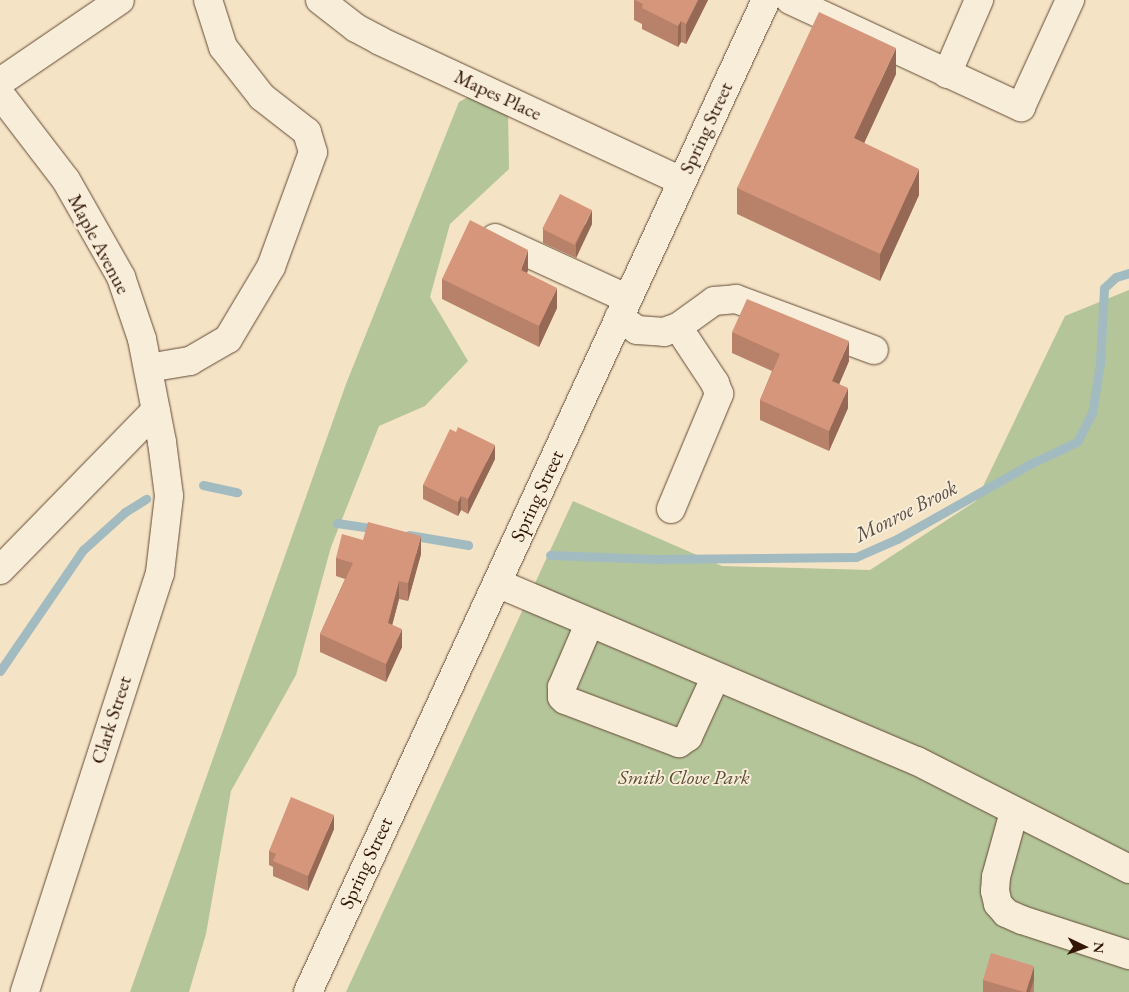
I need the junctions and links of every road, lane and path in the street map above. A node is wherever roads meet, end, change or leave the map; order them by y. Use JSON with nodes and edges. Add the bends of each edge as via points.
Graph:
{"nodes":[{"id":1,"x":120,"y":0,"type":"edge"},
{"id":2,"x":208,"y":0,"type":"edge"},
{"id":3,"x":320,"y":0,"type":"edge"},
{"id":4,"x":766,"y":0,"type":"edge"},
{"id":5,"x":790,"y":0,"type":"edge"},
{"id":6,"x":979,"y":0,"type":"edge"},
{"id":7,"x":1070,"y":0,"type":"edge"},
{"id":8,"x":947,"y":74,"type":"junction"},
{"id":9,"x":0,"y":82,"type":"edge"},
{"id":10,"x":0,"y":94,"type":"edge"},
{"id":11,"x":682,"y":181,"type":"junction"},
{"id":12,"x":487,"y":234,"type":"edge"},
{"id":13,"x":623,"y":308,"type":"junction"},
{"id":14,"x":678,"y":327,"type":"junction"},
{"id":15,"x":874,"y":350,"type":"dead end"},
{"id":16,"x":148,"y":368,"type":"junction"},
{"id":17,"x":156,"y":410,"type":"junction"},
{"id":18,"x":162,"y":442,"type":"joint"},
{"id":19,"x":671,"y":509,"type":"dead end"},
{"id":20,"x":0,"y":570,"type":"edge"},
{"id":21,"x":497,"y":583,"type":"junction"},
{"id":22,"x":590,"y":624,"type":"junction"},
{"id":23,"x":715,"y":678,"type":"junction"},
{"id":24,"x":1014,"y":812,"type":"junction"},
{"id":25,"x":1129,"y":870,"type":"edge"},
{"id":26,"x":1129,"y":955,"type":"edge"},
{"id":27,"x":25,"y":992,"type":"edge"},
{"id":28,"x":308,"y":992,"type":"edge"}],
"edges":[{"from":1,"to":9,"type":"street"},
{"from":2,"to":16,"type":"street","via":[[223,47],[262,97],[308,132],[313,152],[271,267],[228,339],[190,361]]},
{"from":3,"to":11,"type":"street","name":"Mapes Place","via":[[356,28],[380,41]]},
{"from":4,"to":11,"type":"street","name":"Spring Street"},
{"from":5,"to":8,"type":"street"},
{"from":6,"to":8,"type":"street"},
{"from":7,"to":8,"type":"street","via":[[1021,107]]},
{"from":10,"to":16,"type":"street","name":"Maple Avenue","via":[[66,180],[121,277]]},
{"from":11,"to":13,"type":"street","name":"Spring Street"},
{"from":12,"to":13,"type":"street"},
{"from":13,"to":14,"type":"street","via":[[638,330],[664,332]]},
{"from":13,"to":21,"type":"street","name":"Spring Street"},
{"from":14,"to":15,"type":"street","via":[[714,300],[736,299]]},
{"from":14,"to":19,"type":"street","via":[[719,394]]},
{"from":16,"to":17,"type":"street","name":"Maple Avenue"},
{"from":17,"to":18,"type":"street","name":"Maple Avenue"},
{"from":17,"to":20,"type":"street"},
{"from":18,"to":27,"type":"street","name":"Clark Street","via":[[169,496],[160,573]]},
{"from":21,"to":22,"type":"street"},
{"from":21,"to":28,"type":"street","name":"Spring Street"},
{"from":22,"to":23,"type":"street"},
{"from":22,"to":23,"type":"street","via":[[562,687],[565,700],[680,743],[688,737]]},
{"from":23,"to":24,"type":"street","via":[[917,761]]},
{"from":24,"to":25,"type":"street"},
{"from":24,"to":26,"type":"street","via":[[996,877],[994,891],[998,904],[1006,913],[1022,920]]}]}
